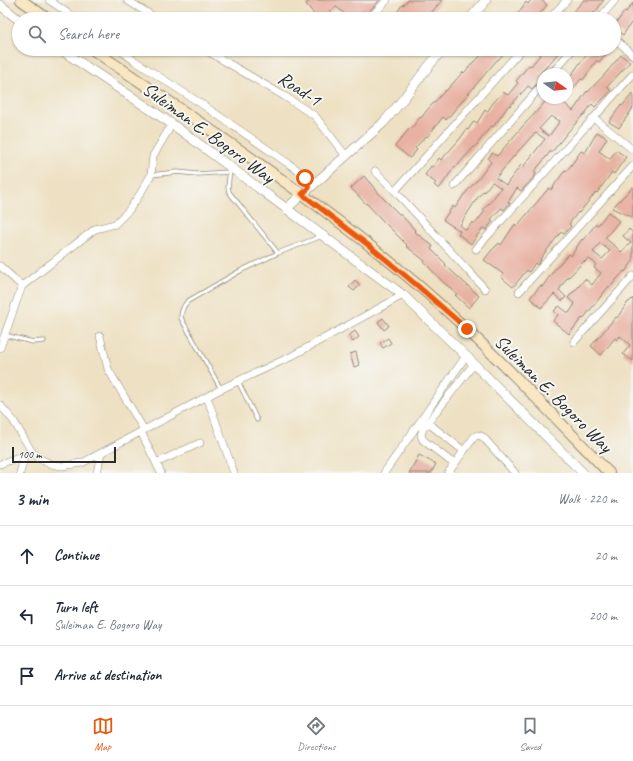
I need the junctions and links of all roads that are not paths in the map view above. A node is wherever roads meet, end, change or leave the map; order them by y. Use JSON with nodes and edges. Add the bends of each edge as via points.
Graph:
{"nodes":[{"id":1,"x":21,"y":0,"type":"edge"},
{"id":2,"x":49,"y":0,"type":"edge"},
{"id":3,"x":127,"y":0,"type":"edge"},
{"id":4,"x":387,"y":0,"type":"edge"},
{"id":5,"x":486,"y":0,"type":"edge"},
{"id":6,"x":567,"y":0,"type":"edge"},
{"id":7,"x":615,"y":0,"type":"edge"},
{"id":8,"x":0,"y":5,"type":"edge"},
{"id":9,"x":38,"y":12,"type":"edge"},
{"id":10,"x":66,"y":12,"type":"edge"},
{"id":11,"x":146,"y":12,"type":"edge"},
{"id":12,"x":376,"y":12,"type":"edge"},
{"id":13,"x":476,"y":12,"type":"edge"},
{"id":14,"x":556,"y":12,"type":"edge"},
{"id":15,"x":605,"y":12,"type":"edge"},
{"id":16,"x":12,"y":14,"type":"edge"},
{"id":17,"x":621,"y":44,"type":"edge"},
{"id":18,"x":633,"y":55,"type":"edge"},
{"id":19,"x":70,"y":56,"type":"edge"},
{"id":20,"x":102,"y":56,"type":"edge"},
{"id":21,"x":128,"y":56,"type":"edge"},
{"id":22,"x":216,"y":56,"type":"edge"},
{"id":23,"x":437,"y":56,"type":"edge"},
{"id":24,"x":516,"y":56,"type":"edge"},
{"id":25,"x":567,"y":56,"type":"edge"},
{"id":26,"x":556,"y":68,"type":"edge"},
{"id":27,"x":633,"y":74,"type":"edge"},
{"id":28,"x":537,"y":91,"type":"edge"},
{"id":29,"x":594,"y":118,"type":"junction"},
{"id":30,"x":172,"y":124,"type":"junction"},
{"id":31,"x":633,"y":150,"type":"edge"},
{"id":32,"x":346,"y":156,"type":"junction"},
{"id":33,"x":633,"y":166,"type":"edge"},
{"id":34,"x":230,"y":170,"type":"junction"},
{"id":35,"x":375,"y":171,"type":"dead end"},
{"id":36,"x":151,"y":175,"type":"junction"},
{"id":37,"x":454,"y":186,"type":"dead end"},
{"id":38,"x":395,"y":190,"type":"junction"},
{"id":39,"x":306,"y":192,"type":"junction"},
{"id":40,"x":286,"y":209,"type":"junction"},
{"id":41,"x":323,"y":235,"type":"junction"},
{"id":42,"x":476,"y":249,"type":"dead end"},
{"id":43,"x":278,"y":253,"type":"junction"},
{"id":44,"x":0,"y":266,"type":"edge"},
{"id":45,"x":633,"y":276,"type":"edge"},
{"id":46,"x":22,"y":286,"type":"junction"},
{"id":47,"x":485,"y":289,"type":"dead end"},
{"id":48,"x":519,"y":292,"type":"dead end"},
{"id":49,"x":403,"y":295,"type":"junction"},
{"id":50,"x":4,"y":335,"type":"junction"},
{"id":51,"x":100,"y":336,"type":"dead end"},
{"id":52,"x":44,"y":341,"type":"dead end"},
{"id":53,"x":574,"y":342,"type":"dead end"},
{"id":54,"x":0,"y":348,"type":"edge"},
{"id":55,"x":466,"y":356,"type":"junction"},
{"id":56,"x":474,"y":364,"type":"junction"},
{"id":57,"x":238,"y":381,"type":"junction"},
{"id":58,"x":221,"y":390,"type":"junction"},
{"id":59,"x":207,"y":397,"type":"junction"},
{"id":60,"x":0,"y":405,"type":"edge"},
{"id":61,"x":257,"y":420,"type":"dead end"},
{"id":62,"x":428,"y":423,"type":"junction"},
{"id":63,"x":142,"y":431,"type":"junction"},
{"id":64,"x":200,"y":443,"type":"dead end"},
{"id":65,"x":464,"y":451,"type":"junction"},
{"id":66,"x":29,"y":453,"type":"junction"},
{"id":67,"x":101,"y":453,"type":"junction"},
{"id":68,"x":156,"y":463,"type":"junction"},
{"id":69,"x":0,"y":464,"type":"edge"},
{"id":70,"x":454,"y":464,"type":"junction"},
{"id":71,"x":20,"y":473,"type":"edge"},
{"id":72,"x":97,"y":473,"type":"edge"},
{"id":73,"x":161,"y":473,"type":"edge"},
{"id":74,"x":234,"y":473,"type":"edge"},
{"id":75,"x":384,"y":473,"type":"edge"},
{"id":76,"x":448,"y":473,"type":"edge"},
{"id":77,"x":515,"y":473,"type":"edge"},
{"id":78,"x":583,"y":473,"type":"edge"},
{"id":79,"x":609,"y":473,"type":"edge"}],
"edges":[{"from":1,"to":9,"type":"main road"},
{"from":2,"to":10,"type":"street"},
{"from":3,"to":11,"type":"street"},
{"from":4,"to":12,"type":"street"},
{"from":5,"to":13,"type":"street"},
{"from":6,"to":14,"type":"street"},
{"from":7,"to":15,"type":"street"},
{"from":8,"to":16,"type":"street"},
{"from":17,"to":18,"type":"street"},
{"from":19,"to":30,"type":"street","name":"Suleiman E. Bogoro Way"},
{"from":20,"to":39,"type":"main road","name":"Suleiman E. Bogoro Way"},
{"from":21,"to":39,"type":"street","via":[[303,174],[308,184]]},
{"from":22,"to":32,"type":"street","name":"Road-1","via":[[315,116]]},
{"from":23,"to":32,"type":"street","via":[[382,124]]},
{"from":24,"to":38,"type":"street"},
{"from":25,"to":26,"type":"street"},
{"from":27,"to":29,"type":"street"},
{"from":28,"to":37,"type":"street"},
{"from":29,"to":31,"type":"street"},
{"from":29,"to":42,"type":"street"},
{"from":30,"to":34,"type":"street","name":"Suleiman E. Bogoro Way"},
{"from":30,"to":36,"type":"street","via":[[153,156]]},
{"from":32,"to":39,"type":"street"},
{"from":33,"to":48,"type":"street"},
{"from":34,"to":36,"type":"lane"},
{"from":34,"to":40,"type":"street","name":"Suleiman E. Bogoro Way"},
{"from":34,"to":43,"type":"lane","via":[[228,192]]},
{"from":35,"to":38,"type":"street"},
{"from":36,"to":46,"type":"street","via":[[129,210],[115,224],[95,229]]},
{"from":38,"to":47,"type":"street"},
{"from":39,"to":40,"type":"street"},
{"from":39,"to":79,"type":"main road","name":"Suleiman E. Bogoro Way","via":[[467,329]]},
{"from":40,"to":41,"type":"street","name":"Suleiman E. Bogoro Way"},
{"from":41,"to":43,"type":"lane"},
{"from":41,"to":49,"type":"street","name":"Suleiman E. Bogoro Way"},
{"from":43,"to":58,"type":"lane","via":[[240,271],[188,301],[183,307],[181,318]]},
{"from":44,"to":46,"type":"street"},
{"from":45,"to":53,"type":"street"},
{"from":46,"to":50,"type":"street"},
{"from":49,"to":55,"type":"street","name":"Suleiman E. Bogoro Way"},
{"from":49,"to":57,"type":"street","via":[[290,357]]},
{"from":50,"to":52,"type":"lane","via":[[33,342]]},
{"from":50,"to":54,"type":"street"},
{"from":51,"to":63,"type":"street","via":[[108,369]]},
{"from":55,"to":56,"type":"street","name":"Suleiman E. Bogoro Way"},
{"from":55,"to":75,"type":"street"},
{"from":56,"to":62,"type":"street"},
{"from":56,"to":78,"type":"street","name":"Suleiman E. Bogoro Way"},
{"from":57,"to":58,"type":"street"},
{"from":57,"to":61,"type":"lane"},
{"from":58,"to":59,"type":"street"},
{"from":59,"to":63,"type":"street"},
{"from":59,"to":74,"type":"street"},
{"from":60,"to":66,"type":"street","via":[[13,420]]},
{"from":62,"to":65,"type":"street"},
{"from":62,"to":70,"type":"street","via":[[421,435],[424,440]]},
{"from":63,"to":67,"type":"street"},
{"from":63,"to":68,"type":"street"},
{"from":64,"to":68,"type":"street"},
{"from":65,"to":70,"type":"street"},
{"from":65,"to":77,"type":"street","via":[[474,437],[483,437]]},
{"from":66,"to":67,"type":"street","via":[[51,464],[62,466],[82,464]]},
{"from":66,"to":69,"type":"street"},
{"from":66,"to":71,"type":"street"},
{"from":67,"to":72,"type":"street"},
{"from":68,"to":73,"type":"street"},
{"from":70,"to":76,"type":"street"}]}
